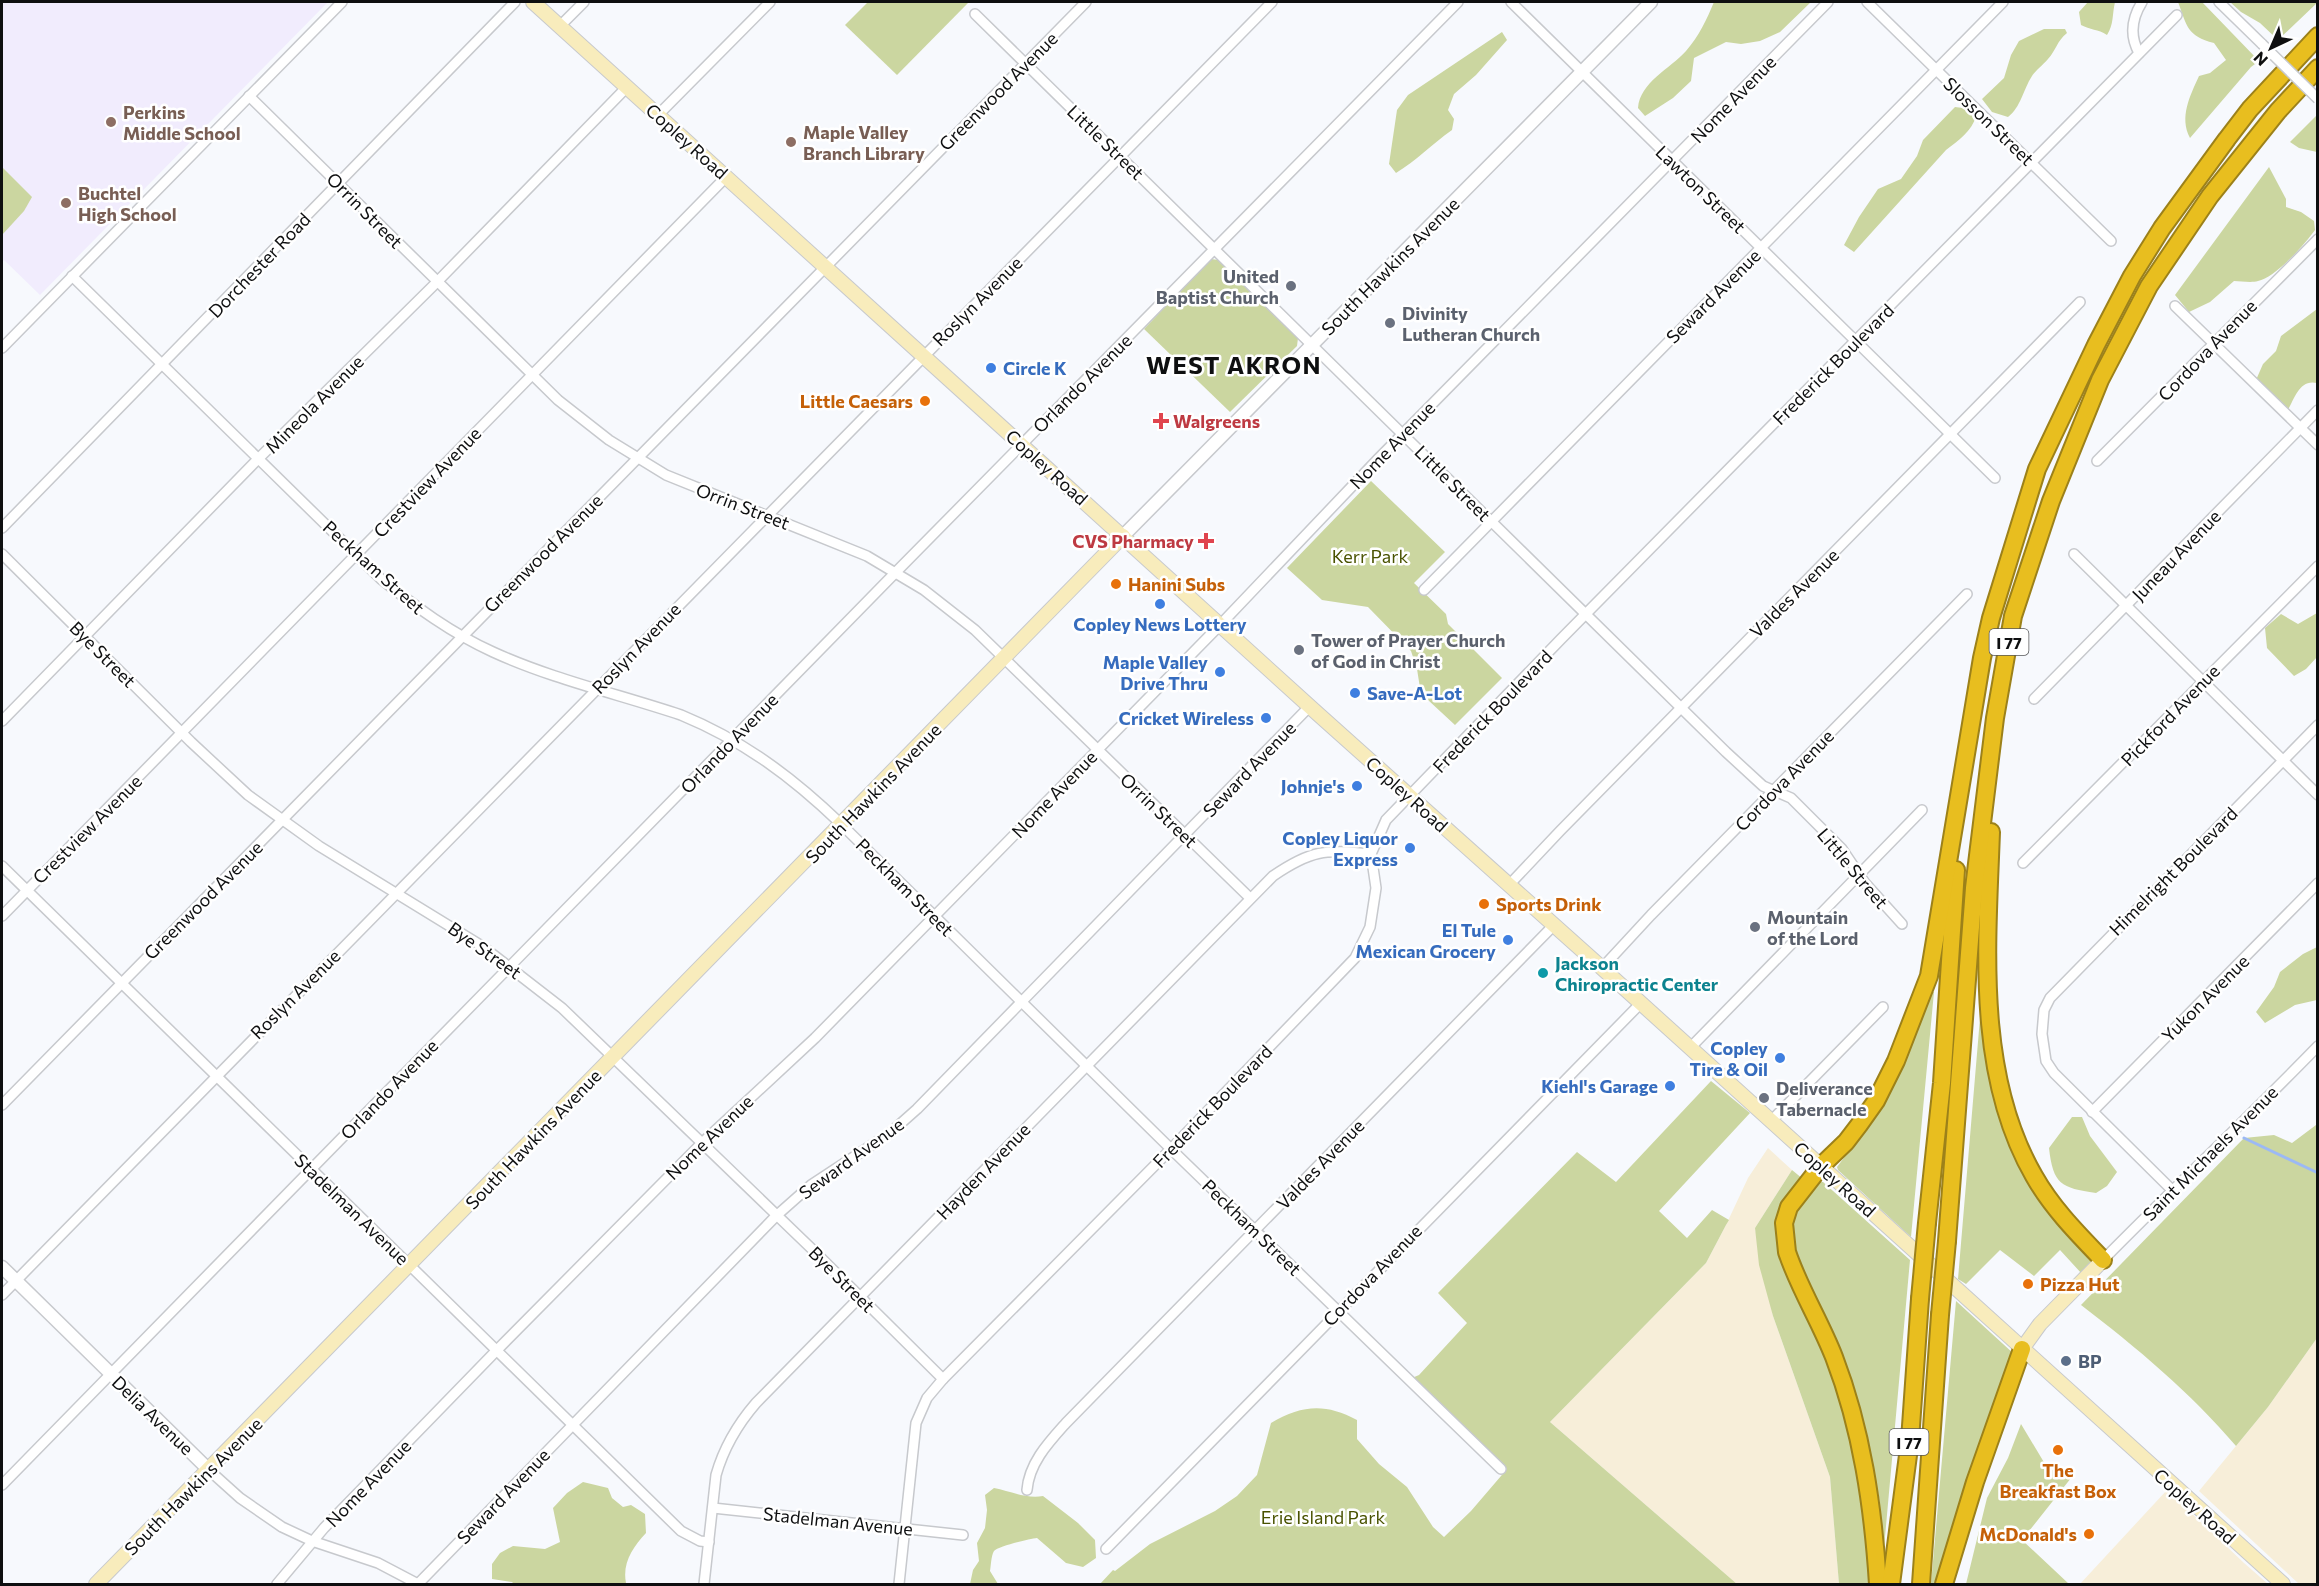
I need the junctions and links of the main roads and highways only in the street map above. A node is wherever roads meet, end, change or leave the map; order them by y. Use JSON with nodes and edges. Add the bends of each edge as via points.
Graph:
{"nodes":[{"id":1,"x":533,"y":2,"type":"edge"},
{"id":2,"x":2318,"y":36,"type":"edge"},
{"id":3,"x":2318,"y":68,"type":"edge"},
{"id":4,"x":1123,"y":536,"type":"junction"},
{"id":5,"x":1995,"y":718,"type":"junction"},
{"id":6,"x":1962,"y":777,"type":"junction"},
{"id":7,"x":1821,"y":1166,"type":"junction"},
{"id":8,"x":2103,"y":1260,"type":"joint"},
{"id":9,"x":2022,"y":1349,"type":"junction"},
{"id":10,"x":96,"y":1584,"type":"edge"},
{"id":11,"x":1878,"y":1584,"type":"edge"},
{"id":12,"x":1891,"y":1584,"type":"edge"},
{"id":13,"x":1921,"y":1584,"type":"edge"},
{"id":14,"x":1944,"y":1584,"type":"edge"},
{"id":15,"x":2283,"y":1584,"type":"edge"}],
"edges":[{"from":1,"to":4,"type":"main road","name":"Copley Road"},
{"from":2,"to":6,"type":"highway","number":"I 77","via":[[2250,109],[2162,228],[2132,276],[2077,385],[2037,469],[1991,618]]},
{"from":3,"to":5,"type":"highway","number":"I 77","via":[[2210,196],[2149,286],[2100,380],[2051,501],[2013,616]]},
{"from":4,"to":7,"type":"main road","name":"Copley Road"},
{"from":4,"to":10,"type":"main road","name":"South Hawkins Avenue"},
{"from":5,"to":8,"type":"highway","via":[[1987,915],[1988,993],[1998,1079],[2011,1127],[2034,1176],[2063,1217]]},
{"from":5,"to":13,"type":"highway","number":"I 77","bridge":true,"via":[[1974,888]]},
{"from":6,"to":7,"type":"highway","via":[[1929,976],[1880,1095],[1846,1142]]},
{"from":6,"to":12,"type":"highway","number":"I 77","bridge":true,"via":[[1942,1083],[1910,1440]]},
{"from":7,"to":9,"type":"main road","name":"Copley Road"},
{"from":7,"to":11,"type":"highway","via":[[1789,1207],[1785,1244],[1850,1403],[1869,1485]]},
{"from":8,"to":9,"type":"main road","via":[[2040,1324]]},
{"from":9,"to":14,"type":"highway"},
{"from":9,"to":15,"type":"main road","name":"Copley Road"}]}
